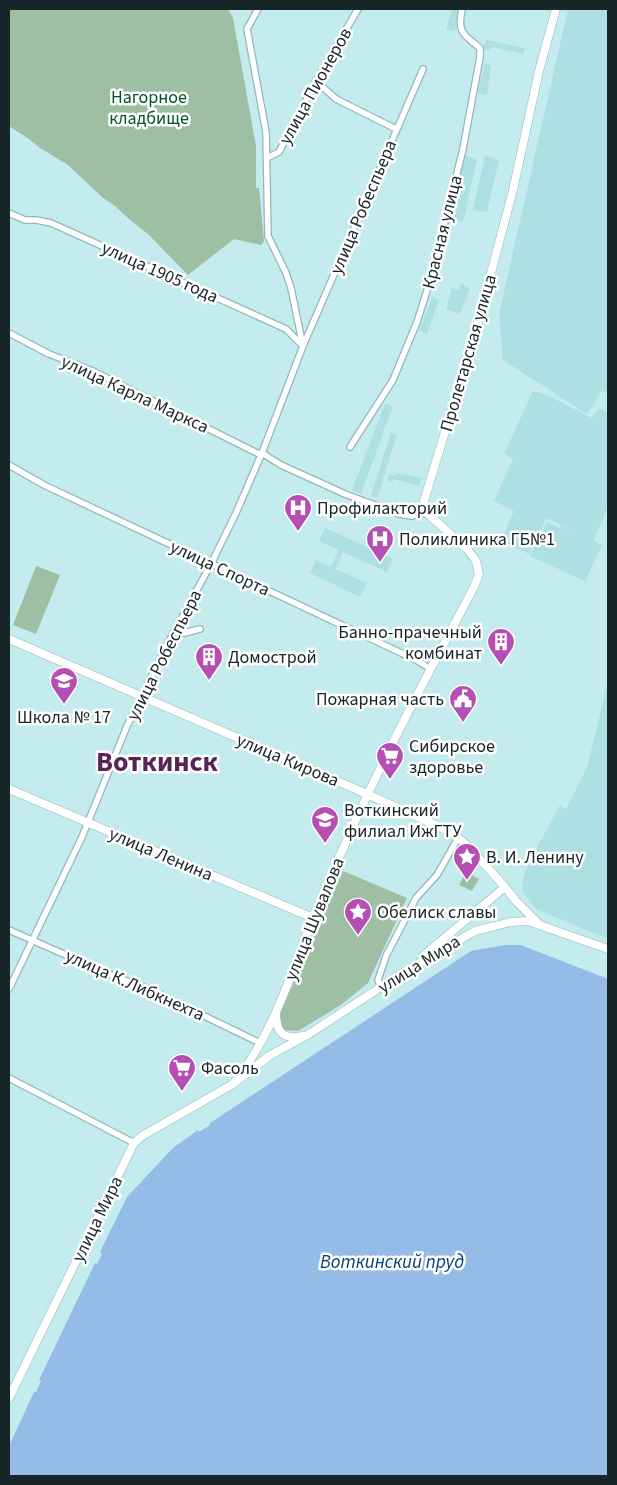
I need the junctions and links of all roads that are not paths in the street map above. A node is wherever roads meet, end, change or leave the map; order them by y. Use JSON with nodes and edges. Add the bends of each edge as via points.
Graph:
{"nodes":[{"id":1,"x":258,"y":9,"type":"edge"},
{"id":2,"x":358,"y":9,"type":"edge"},
{"id":3,"x":462,"y":9,"type":"edge"},
{"id":4,"x":556,"y":9,"type":"edge"},
{"id":5,"x":423,"y":69,"type":"dead end"},
{"id":6,"x":316,"y":81,"type":"junction"},
{"id":7,"x":396,"y":129,"type":"junction"},
{"id":8,"x":266,"y":158,"type":"junction"},
{"id":9,"x":9,"y":213,"type":"edge"},
{"id":10,"x":9,"y":333,"type":"edge"},
{"id":11,"x":303,"y":346,"type":"junction"},
{"id":12,"x":350,"y":447,"type":"dead end"},
{"id":13,"x":261,"y":454,"type":"junction"},
{"id":14,"x":9,"y":466,"type":"edge"},
{"id":15,"x":427,"y":513,"type":"junction"},
{"id":16,"x":211,"y":564,"type":"junction"},
{"id":17,"x":200,"y":629,"type":"dead end"},
{"id":18,"x":174,"y":632,"type":"junction"},
{"id":19,"x":9,"y":639,"type":"edge"},
{"id":20,"x":431,"y":669,"type":"junction"},
{"id":21,"x":141,"y":698,"type":"junction"},
{"id":22,"x":9,"y":790,"type":"edge"},
{"id":23,"x":367,"y":794,"type":"junction"},
{"id":24,"x":88,"y":823,"type":"junction"},
{"id":25,"x":458,"y":838,"type":"junction"},
{"id":26,"x":505,"y":887,"type":"junction"},
{"id":27,"x":313,"y":918,"type":"junction"},
{"id":28,"x":538,"y":924,"type":"junction"},
{"id":29,"x":9,"y":930,"type":"edge"},
{"id":30,"x":32,"y":941,"type":"junction"},
{"id":31,"x":608,"y":949,"type":"edge"},
{"id":32,"x":404,"y":972,"type":"junction"},
{"id":33,"x":380,"y":988,"type":"junction"},
{"id":34,"x":9,"y":989,"type":"edge"},
{"id":35,"x":277,"y":1008,"type":"junction"},
{"id":36,"x":309,"y":1034,"type":"junction"},
{"id":37,"x":260,"y":1043,"type":"junction"},
{"id":38,"x":9,"y":1078,"type":"edge"},
{"id":39,"x":232,"y":1084,"type":"junction"},
{"id":40,"x":134,"y":1143,"type":"junction"},
{"id":41,"x":12,"y":1384,"type":"edge"},
{"id":42,"x":9,"y":1398,"type":"edge"}],
"edges":[{"from":1,"to":8,"type":"street","via":[[247,29],[266,132]]},
{"from":2,"to":6,"type":"street","name":"улица Пионеров"},
{"from":3,"to":12,"type":"street","name":"Красная улица","via":[[461,31],[466,39],[480,48],[480,57],[463,149],[432,278],[393,380]]},
{"from":4,"to":15,"type":"main road","name":"Пролетарская улица","via":[[476,330],[424,499]]},
{"from":5,"to":7,"type":"street","name":"улица Робеспьера"},
{"from":6,"to":7,"type":"street","via":[[336,99]]},
{"from":6,"to":8,"type":"street","name":"улица Пионеров","via":[[279,152]]},
{"from":7,"to":11,"type":"street","name":"улица Робеспьера"},
{"from":8,"to":11,"type":"street","via":[[268,236],[291,288]]},
{"from":9,"to":11,"type":"street","name":"улица 1905 года","via":[[25,220],[51,223],[182,281],[286,329]]},
{"from":10,"to":13,"type":"street","name":"улица Карла Маркса"},
{"from":11,"to":13,"type":"street","name":"улица Робеспьера"},
{"from":13,"to":15,"type":"street","name":"улица Карла Маркса","via":[[345,494],[399,514]]},
{"from":13,"to":16,"type":"street","name":"улица Робеспьера"},
{"from":14,"to":16,"type":"street","name":"улица Спорта"},
{"from":15,"to":20,"type":"main road","via":[[468,550],[476,561],[478,574]]},
{"from":16,"to":18,"type":"street","name":"улица Робеспьера"},
{"from":16,"to":20,"type":"street","name":"улица Спорта"},
{"from":17,"to":18,"type":"street","via":[[184,634]]},
{"from":18,"to":21,"type":"street","name":"улица Робеспьера"},
{"from":19,"to":21,"type":"main road","name":"улица Кирова"},
{"from":20,"to":23,"type":"main road","name":"улица Шувалова"},
{"from":21,"to":23,"type":"main road","name":"улица Кирова"},
{"from":21,"to":24,"type":"street","name":"улица Робеспьера"},
{"from":22,"to":24,"type":"main road","name":"улица Ленина"},
{"from":23,"to":25,"type":"main road","name":"улица Кирова"},
{"from":23,"to":27,"type":"main road","name":"улица Шувалова"},
{"from":24,"to":27,"type":"main road","name":"улица Ленина"},
{"from":24,"to":30,"type":"street","name":"улица Робеспьера"},
{"from":25,"to":26,"type":"main road","name":"улица Кирова"},
{"from":25,"to":33,"type":"street","via":[[437,876],[416,898],[386,956],[378,980]]},
{"from":26,"to":28,"type":"main road","name":"улица Кирова"},
{"from":26,"to":32,"type":"main road"},
{"from":27,"to":35,"type":"main road","name":"улица Шувалова"},
{"from":28,"to":31,"type":"main road"},
{"from":28,"to":32,"type":"main road","name":"улица Мира","via":[[512,922],[475,931]]},
{"from":29,"to":30,"type":"street","name":"улица К.Либкнехта"},
{"from":30,"to":34,"type":"street","name":"улица Робеспьера"},
{"from":30,"to":37,"type":"street","name":"улица К.Либкнехта","via":[[149,989]]},
{"from":32,"to":33,"type":"main road","name":"улица Мира"},
{"from":33,"to":36,"type":"main road","name":"улица Мира"},
{"from":35,"to":36,"type":"main road","via":[[276,1024],[282,1034],[295,1037]]},
{"from":35,"to":37,"type":"main road","name":"улица Мира"},
{"from":36,"to":39,"type":"main road","name":"улица Мира","via":[[270,1056]]},
{"from":37,"to":39,"type":"main road","name":"улица Мира"},
{"from":38,"to":40,"type":"street"},
{"from":39,"to":40,"type":"main road","name":"улица Мира"},
{"from":40,"to":41,"type":"main road","name":"улица Мира"},
{"from":41,"to":42,"type":"main road","name":"улица Мира"}]}
